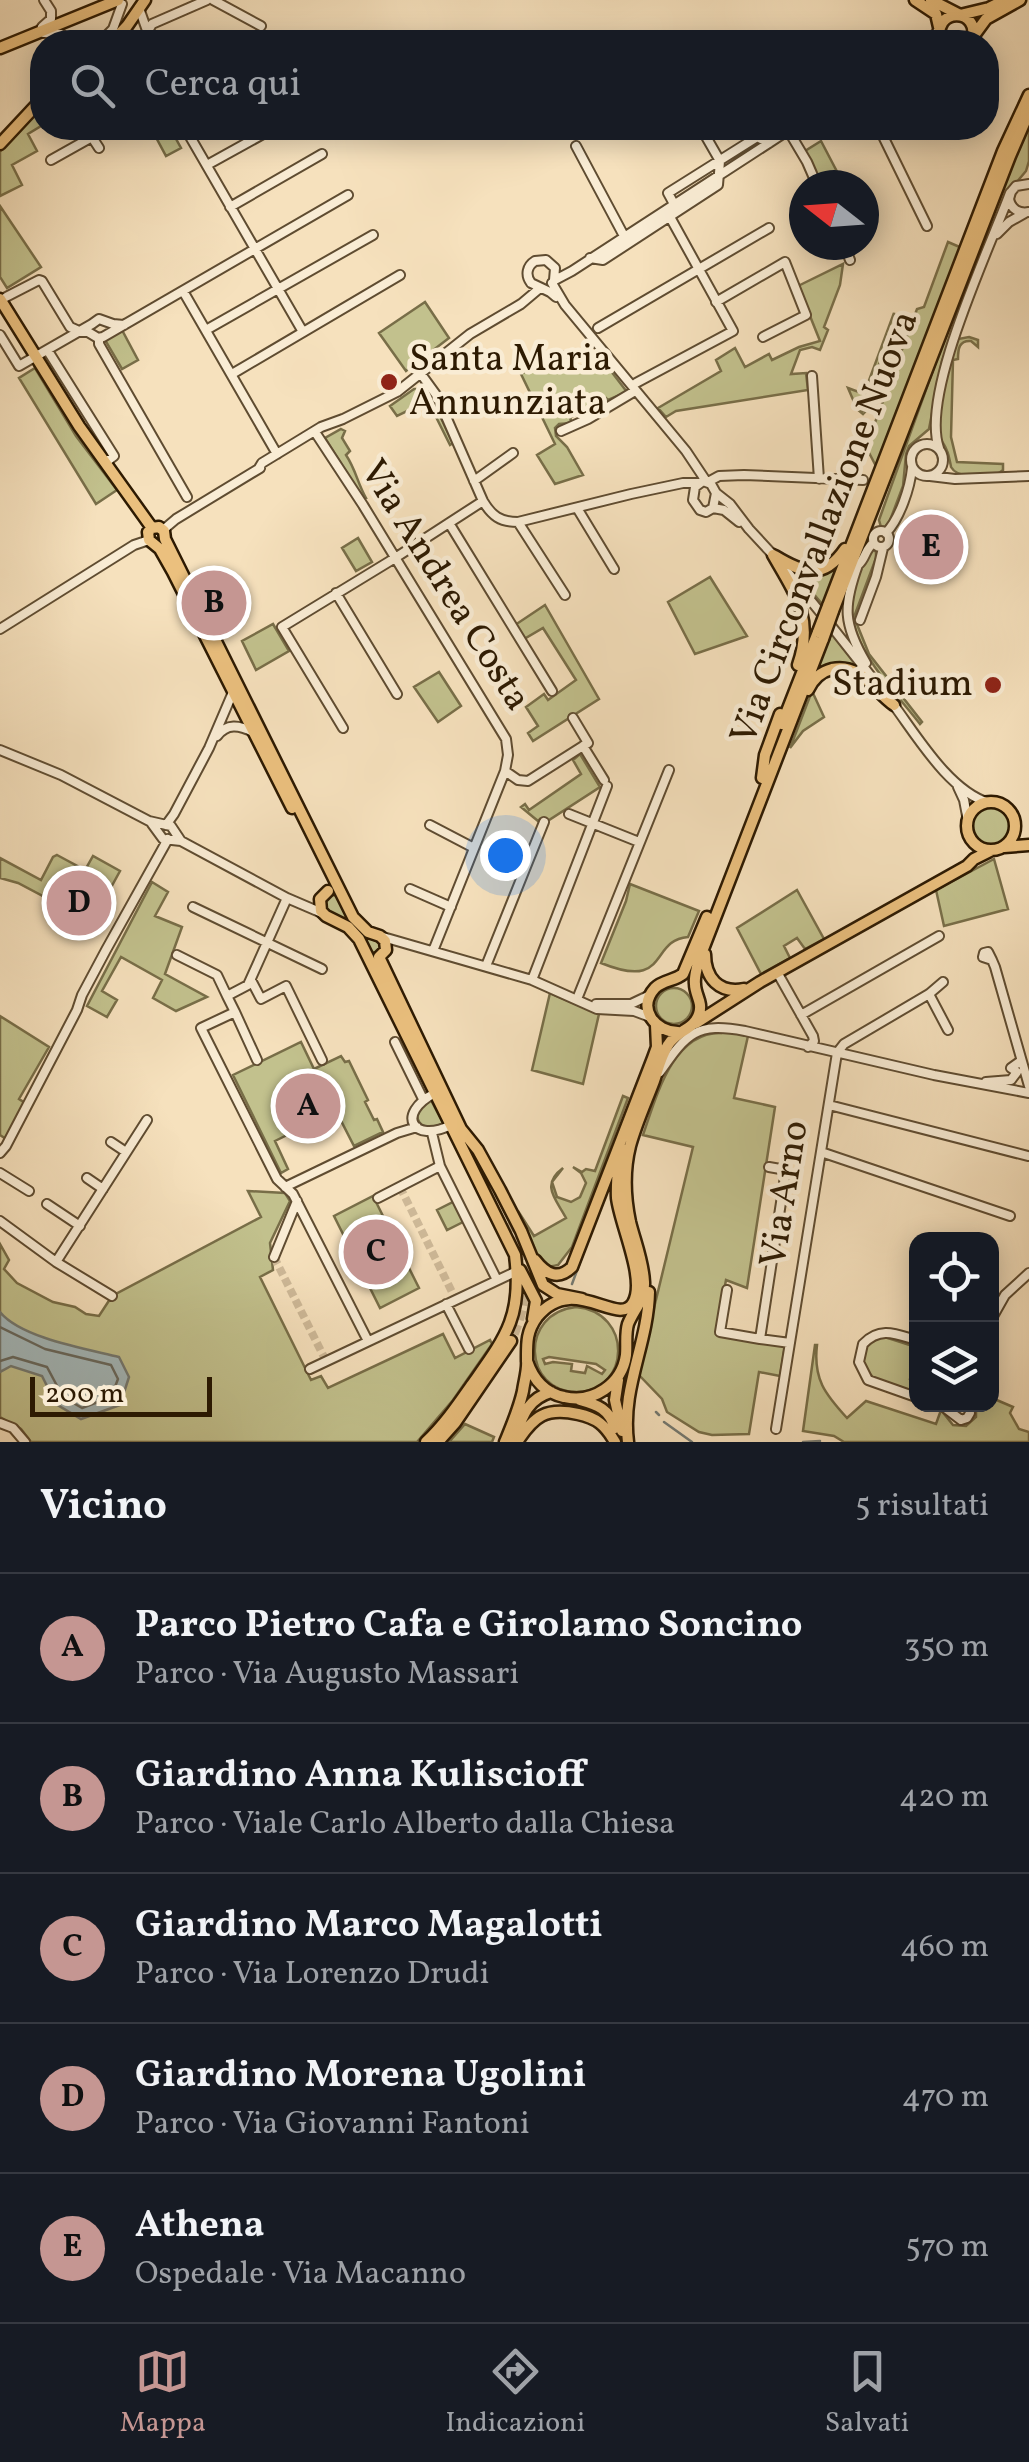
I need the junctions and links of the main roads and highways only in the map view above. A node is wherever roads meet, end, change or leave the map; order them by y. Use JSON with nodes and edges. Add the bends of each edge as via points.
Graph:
{"nodes":[{"id":1,"x":915,"y":0,"type":"edge"},
{"id":2,"x":931,"y":0,"type":"edge"},
{"id":3,"x":1006,"y":0,"type":"edge"},
{"id":4,"x":1020,"y":0,"type":"edge"},
{"id":5,"x":115,"y":3,"type":"edge"},
{"id":6,"x":142,"y":4,"type":"edge"},
{"id":7,"x":960,"y":15,"type":"junction"},
{"id":8,"x":47,"y":30,"type":"edge"},
{"id":9,"x":123,"y":30,"type":"edge"},
{"id":10,"x":938,"y":30,"type":"edge"},
{"id":11,"x":941,"y":30,"type":"edge"},
{"id":12,"x":973,"y":30,"type":"edge"},
{"id":13,"x":979,"y":30,"type":"edge"},
{"id":14,"x":30,"y":37,"type":"edge"},
{"id":15,"x":0,"y":48,"type":"edge"},
{"id":16,"x":1029,"y":95,"type":"edge"},
{"id":17,"x":30,"y":112,"type":"edge"},
{"id":18,"x":1029,"y":112,"type":"edge"},
{"id":19,"x":1,"y":142,"type":"edge"},
{"id":20,"x":2,"y":294,"type":"edge"},
{"id":21,"x":920,"y":386,"type":"junction"},
{"id":22,"x":856,"y":532,"type":"junction"},
{"id":23,"x":156,"y":536,"type":"junction"},
{"id":24,"x":858,"y":564,"type":"road end"},
{"id":25,"x":827,"y":610,"type":"junction"},
{"id":26,"x":894,"y":706,"type":"road end"},
{"id":27,"x":766,"y":775,"type":"junction"},
{"id":28,"x":1015,"y":824,"type":"junction"},
{"id":29,"x":969,"y":834,"type":"junction"},
{"id":30,"x":1029,"y":835,"type":"edge"},
{"id":31,"x":312,"y":840,"type":"junction"},
{"id":32,"x":1029,"y":845,"type":"edge"},
{"id":33,"x":998,"y":848,"type":"junction"},
{"id":34,"x":958,"y":870,"type":"junction"},
{"id":35,"x":328,"y":891,"type":"junction"},
{"id":36,"x":342,"y":894,"type":"junction"},
{"id":37,"x":712,"y":925,"type":"junction"},
{"id":38,"x":366,"y":954,"type":"junction"},
{"id":39,"x":383,"y":954,"type":"junction"},
{"id":40,"x":675,"y":980,"type":"junction"},
{"id":41,"x":749,"y":988,"type":"junction"},
{"id":42,"x":697,"y":994,"type":"junction"},
{"id":43,"x":653,"y":1021,"type":"junction"},
{"id":44,"x":693,"y":1024,"type":"junction"},
{"id":45,"x":678,"y":1032,"type":"junction"},
{"id":46,"x":456,"y":1127,"type":"junction"},
{"id":47,"x":620,"y":1145,"type":"junction"},
{"id":48,"x":508,"y":1223,"type":"tunnel mouth"},
{"id":49,"x":529,"y":1251,"type":"junction"},
{"id":50,"x":515,"y":1255,"type":"junction"},
{"id":51,"x":640,"y":1257,"type":"junction"},
{"id":52,"x":582,"y":1298,"type":"junction"},
{"id":53,"x":604,"y":1306,"type":"junction"},
{"id":54,"x":531,"y":1327,"type":"junction"},
{"id":55,"x":511,"y":1340,"type":"tunnel mouth"},
{"id":56,"x":626,"y":1346,"type":"junction"},
{"id":57,"x":528,"y":1361,"type":"junction"},
{"id":58,"x":621,"y":1371,"type":"junction"},
{"id":59,"x":551,"y":1392,"type":"junction"},
{"id":60,"x":574,"y":1399,"type":"junction"},
{"id":61,"x":426,"y":1442,"type":"edge"},
{"id":62,"x":438,"y":1442,"type":"edge"},
{"id":63,"x":505,"y":1442,"type":"edge"},
{"id":64,"x":515,"y":1442,"type":"edge"},
{"id":65,"x":622,"y":1442,"type":"edge"}],
"edges":[{"from":1,"to":10,"type":"main road","via":[[936,14]]},
{"from":2,"to":7,"type":"main road"},
{"from":3,"to":7,"type":"main road"},
{"from":4,"to":13,"type":"main road"},
{"from":5,"to":8,"type":"main road"},
{"from":6,"to":9,"type":"main road"},
{"from":7,"to":11,"type":"main road","via":[[944,20]]},
{"from":7,"to":12,"type":"main road"},
{"from":14,"to":15,"type":"main road"},
{"from":16,"to":22,"type":"main road","name":"Via Circonvallazione Nuova"},
{"from":17,"to":19,"type":"main road"},
{"from":18,"to":21,"type":"main road","name":"Via Circonvallazione Nuova"},
{"from":20,"to":23,"type":"main road","via":[[81,428]]},
{"from":21,"to":24,"type":"main road","via":[[880,529]]},
{"from":21,"to":25,"type":"main road","name":"Via Circonvallazione Nuova"},
{"from":22,"to":25,"type":"main road","name":"Via Circonvallazione Nuova"},
{"from":22,"to":27,"type":"main road","via":[[837,560],[818,571],[796,569],[772,554],[799,602],[804,633],[765,755]]},
{"from":23,"to":31,"type":"main road"},
{"from":23,"to":31,"type":"main road"},
{"from":25,"to":27,"type":"main road","name":"Via Circonvallazione Nuova","bridge":true},
{"from":26,"to":27,"type":"main road","via":[[856,672],[820,674]]},
{"from":27,"to":37,"type":"main road","name":"Via Circonvallazione Nuova"},
{"from":27,"to":40,"type":"main road","name":"Via Circonvallazione Nuova","via":[[691,959]]},
{"from":28,"to":29,"type":"main road","via":[[1008,810],[989,802],[976,808]]},
{"from":28,"to":30,"type":"main road"},
{"from":28,"to":33,"type":"main road","via":[[1012,837]]},
{"from":29,"to":33,"type":"main road","via":[[978,846]]},
{"from":29,"to":34,"type":"main road","via":[[969,856]]},
{"from":31,"to":35,"type":"main road"},
{"from":31,"to":36,"type":"main road"},
{"from":32,"to":33,"type":"main road"},
{"from":33,"to":34,"type":"main road"},
{"from":34,"to":41,"type":"main road"},
{"from":35,"to":36,"type":"main road"},
{"from":35,"to":38,"type":"main road","via":[[321,907],[348,926]]},
{"from":36,"to":39,"type":"main road","via":[[357,922],[386,942]]},
{"from":37,"to":41,"type":"main road","via":[[704,960],[708,975],[727,990]]},
{"from":37,"to":42,"type":"main road","name":"Via Circonvallazione Nuova","via":[[698,962]]},
{"from":38,"to":39,"type":"main road"},
{"from":38,"to":46,"type":"main road"},
{"from":39,"to":46,"type":"main road"},
{"from":40,"to":42,"type":"main road"},
{"from":40,"to":43,"type":"main road","name":"Via Circonvallazione Nuova","via":[[650,995]]},
{"from":41,"to":42,"type":"main road","via":[[711,1004]]},
{"from":41,"to":44,"type":"main road"},
{"from":42,"to":44,"type":"main road","name":"Via Circonvallazione Nuova"},
{"from":43,"to":45,"type":"main road"},
{"from":43,"to":47,"type":"main road","via":[[657,1047]]},
{"from":44,"to":45,"type":"main road"},
{"from":45,"to":51,"type":"main road","via":[[629,1148],[626,1194]]},
{"from":46,"to":48,"type":"main road"},
{"from":46,"to":49,"type":"main road","via":[[478,1150]]},
{"from":46,"to":50,"type":"main road"},
{"from":47,"to":49,"type":"main road","via":[[569,1270],[552,1275]]},
{"from":47,"to":53,"type":"main road","via":[[618,1204],[636,1292],[626,1310]]},
{"from":49,"to":52,"type":"main road","via":[[547,1289]]},
{"from":50,"to":54,"type":"main road","via":[[536,1301]]},
{"from":50,"to":61,"type":"main road","via":[[514,1315],[502,1342]]},
{"from":51,"to":56,"type":"main road","via":[[644,1294]]},
{"from":51,"to":65,"type":"main road","via":[[648,1309]]},
{"from":52,"to":53,"type":"main road"},
{"from":52,"to":54,"type":"main road","via":[[550,1305]]},
{"from":53,"to":56,"type":"main road","via":[[620,1324]]},
{"from":54,"to":57,"type":"main road"},
{"from":55,"to":62,"type":"main road"},
{"from":56,"to":58,"type":"main road"},
{"from":57,"to":59,"type":"main road"},
{"from":57,"to":63,"type":"main road"},
{"from":58,"to":60,"type":"main road","via":[[600,1392]]},
{"from":58,"to":65,"type":"main road","via":[[615,1400]]},
{"from":59,"to":60,"type":"main road"},
{"from":59,"to":64,"type":"main road","via":[[528,1406]]},
{"from":60,"to":65,"type":"main road","via":[[603,1407]]},
{"from":64,"to":65,"type":"main road","via":[[535,1420],[557,1411],[595,1419]]}]}
